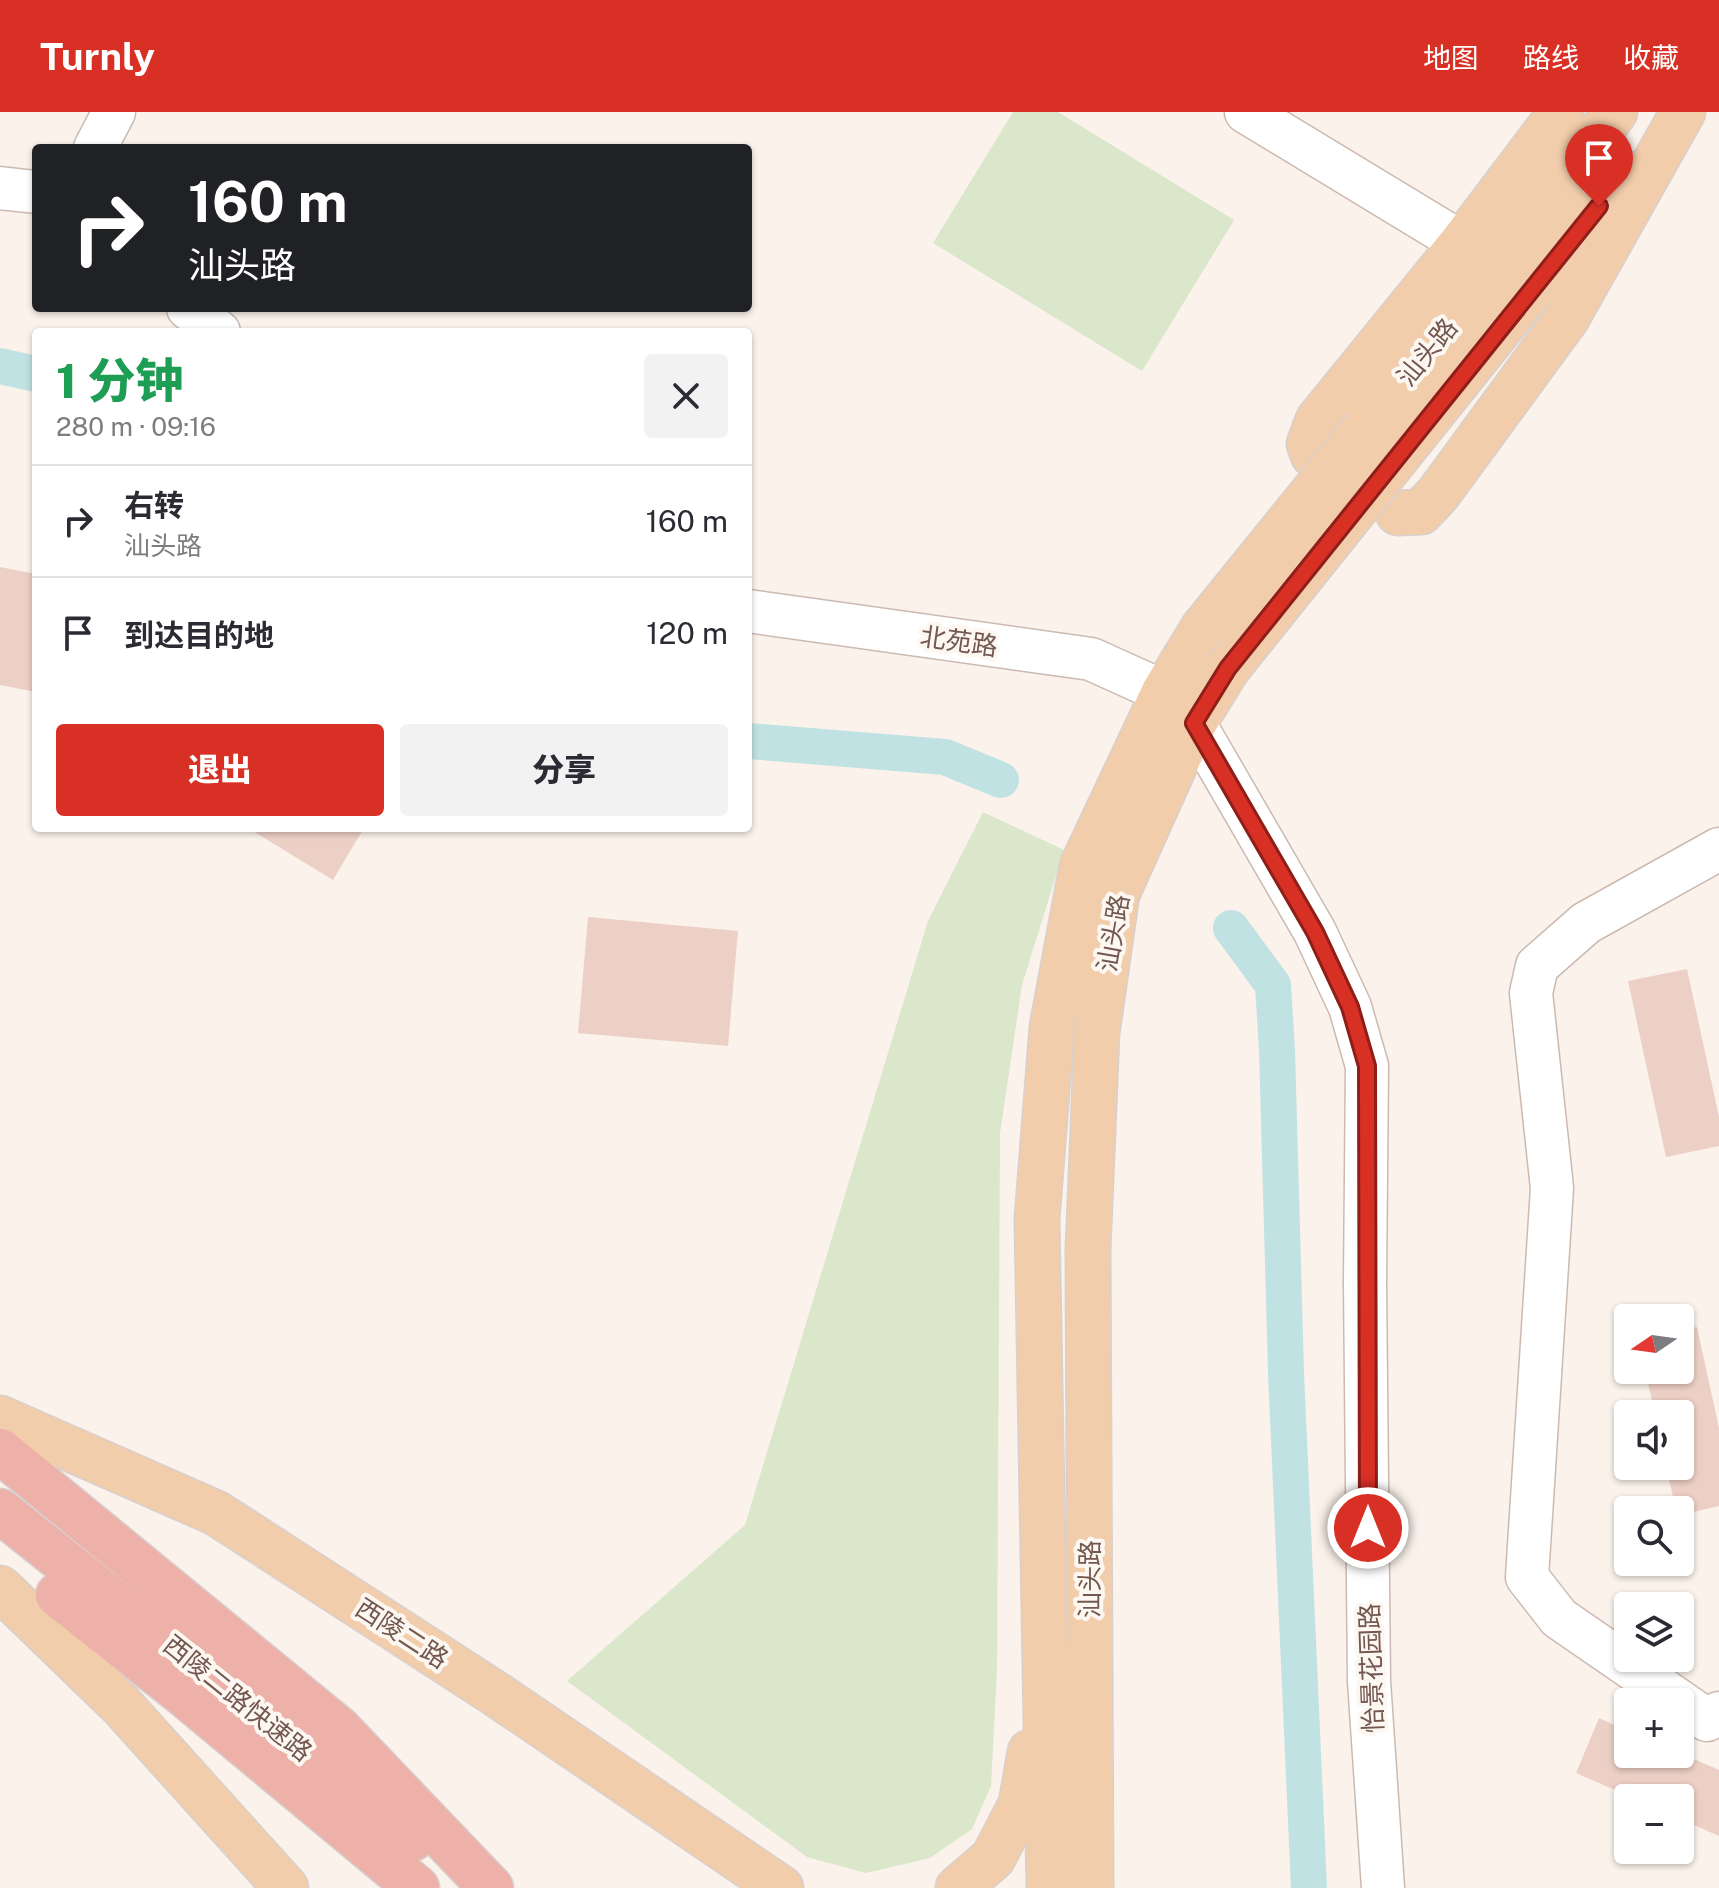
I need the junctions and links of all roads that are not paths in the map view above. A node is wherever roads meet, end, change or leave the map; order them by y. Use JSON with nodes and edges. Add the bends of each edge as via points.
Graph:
{"nodes":[{"id":1,"x":114,"y":112,"type":"edge"},
{"id":2,"x":1246,"y":112,"type":"edge"},
{"id":3,"x":1561,"y":112,"type":"edge"},
{"id":4,"x":1615,"y":112,"type":"edge"},
{"id":5,"x":1675,"y":112,"type":"edge"},
{"id":6,"x":1683,"y":112,"type":"edge"},
{"id":7,"x":97,"y":144,"type":"edge"},
{"id":8,"x":0,"y":188,"type":"edge"},
{"id":9,"x":32,"y":192,"type":"edge"},
{"id":10,"x":1462,"y":243,"type":"junction"},
{"id":11,"x":193,"y":312,"type":"edge"},
{"id":12,"x":214,"y":328,"type":"edge"},
{"id":13,"x":1313,"y":455,"type":"dead end"},
{"id":14,"x":1398,"y":513,"type":"dead end"},
{"id":15,"x":752,"y":612,"type":"edge"},
{"id":16,"x":1164,"y":692,"type":"junction"},
{"id":17,"x":1194,"y":723,"type":"junction"},
{"id":18,"x":1719,"y":849,"type":"edge"},
{"id":19,"x":0,"y":1418,"type":"edge"},
{"id":20,"x":0,"y":1451,"type":"edge"},
{"id":21,"x":0,"y":1511,"type":"edge"},
{"id":22,"x":0,"y":1549,"type":"edge"},
{"id":23,"x":0,"y":1588,"type":"edge"},
{"id":24,"x":1044,"y":1671,"type":"junction"},
{"id":25,"x":1719,"y":1713,"type":"edge"},
{"id":26,"x":724,"y":1847,"type":"junction"},
{"id":27,"x":286,"y":1888,"type":"edge"},
{"id":28,"x":417,"y":1888,"type":"edge"},
{"id":29,"x":474,"y":1888,"type":"edge"},
{"id":30,"x":491,"y":1888,"type":"edge"},
{"id":31,"x":760,"y":1888,"type":"edge"},
{"id":32,"x":781,"y":1888,"type":"edge"},
{"id":33,"x":813,"y":1888,"type":"edge"},
{"id":34,"x":958,"y":1888,"type":"edge"},
{"id":35,"x":1049,"y":1888,"type":"edge"},
{"id":36,"x":1091,"y":1888,"type":"edge"},
{"id":37,"x":1383,"y":1888,"type":"edge"}],
"edges":[{"from":1,"to":7,"type":"street"},
{"from":2,"to":10,"type":"street"},
{"from":3,"to":10,"type":"main road"},
{"from":4,"to":16,"type":"main road","name":"汕头路","bridge":true,"via":[[1546,205],[1203,628]]},
{"from":5,"to":17,"type":"main road","name":"汕头路","bridge":true,"via":[[1228,668]]},
{"from":6,"to":14,"type":"main road","via":[[1567,318],[1438,494],[1421,512]]},
{"from":8,"to":9,"type":"street"},
{"from":10,"to":13,"type":"main road","via":[[1318,420],[1309,444]]},
{"from":11,"to":12,"type":"street"},
{"from":15,"to":16,"type":"street","name":"北苑路","via":[[1091,659]]},
{"from":16,"to":24,"type":"main road","name":"汕头路","via":[[1082,866],[1052,1027],[1037,1219]]},
{"from":17,"to":36,"type":"main road","name":"汕头路","via":[[1117,894],[1097,1033],[1088,1249]]},
{"from":17,"to":37,"type":"street","name":"怡景花园路","via":[[1315,932],[1350,1007],[1367,1066],[1369,1681]]},
{"from":18,"to":25,"type":"street","via":[[1586,923],[1537,966],[1531,993],[1552,1188],[1527,1577],[1559,1618],[1707,1720]]},
{"from":19,"to":26,"type":"main road","name":"西陵二路","via":[[216,1513]]},
{"from":20,"to":30,"type":"highway","via":[[339,1729]]},
{"from":21,"to":29,"type":"highway","name":"西陵二路快速路"},
{"from":22,"to":28,"type":"highway","name":"西陵二路快速路"},
{"from":23,"to":27,"type":"main road","via":[[121,1705]]},
{"from":24,"to":34,"type":"main road","via":[[1021,1804],[993,1858]]},
{"from":24,"to":35,"type":"main road","name":"汕头路"},
{"from":26,"to":31,"type":"main road"},
{"from":26,"to":32,"type":"main road","name":"西陵二路"},
{"from":26,"to":33,"type":"main road"}]}
